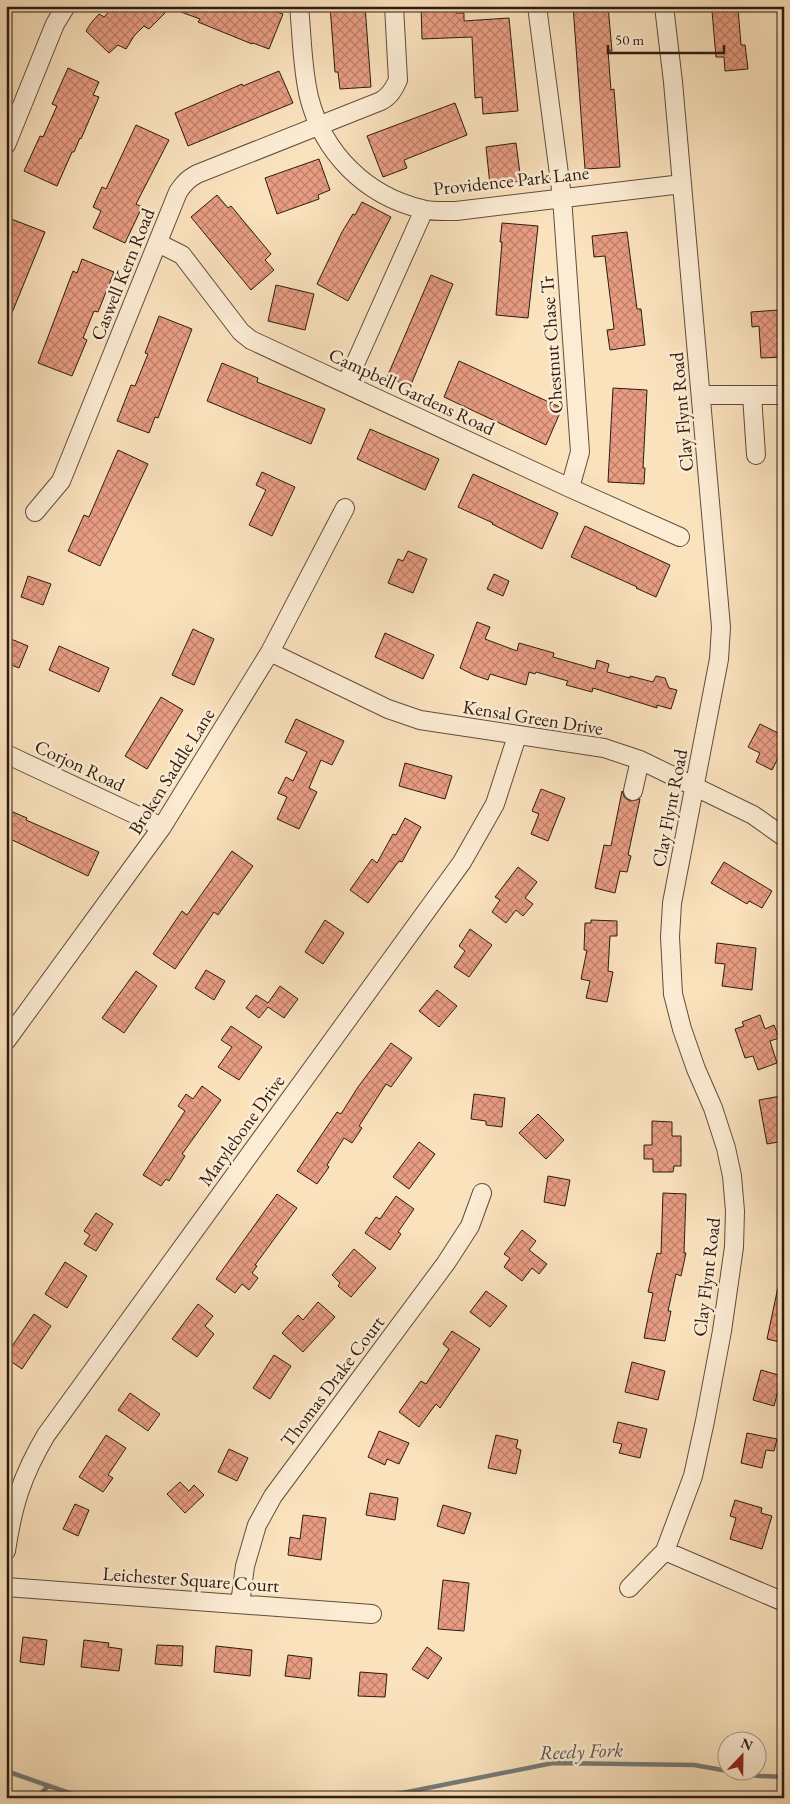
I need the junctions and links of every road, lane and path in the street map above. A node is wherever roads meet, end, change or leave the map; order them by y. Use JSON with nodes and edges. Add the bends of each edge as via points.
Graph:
{"nodes":[{"id":1,"x":66,"y":6,"type":"edge"},
{"id":2,"x":299,"y":6,"type":"edge"},
{"id":3,"x":394,"y":6,"type":"edge"},
{"id":4,"x":537,"y":6,"type":"edge"},
{"id":5,"x":664,"y":6,"type":"edge"},
{"id":6,"x":319,"y":126,"type":"junction"},
{"id":7,"x":6,"y":145,"type":"edge"},
{"id":8,"x":682,"y":184,"type":"junction"},
{"id":9,"x":562,"y":197,"type":"junction"},
{"id":10,"x":424,"y":210,"type":"junction"},
{"id":11,"x":158,"y":243,"type":"junction"},
{"id":12,"x":346,"y":384,"type":"junction"},
{"id":13,"x":701,"y":395,"type":"junction"},
{"id":14,"x":784,"y":395,"type":"edge"},
{"id":15,"x":752,"y":396,"type":"junction"},
{"id":16,"x":756,"y":455,"type":"dead end"},
{"id":17,"x":570,"y":488,"type":"junction"},
{"id":18,"x":345,"y":508,"type":"dead end"},
{"id":19,"x":35,"y":512,"type":"dead end"},
{"id":20,"x":680,"y":537,"type":"dead end"},
{"id":21,"x":270,"y":652,"type":"junction"},
{"id":22,"x":517,"y":736,"type":"junction"},
{"id":23,"x":6,"y":754,"type":"edge"},
{"id":24,"x":640,"y":760,"type":"junction"},
{"id":25,"x":694,"y":787,"type":"junction"},
{"id":26,"x":633,"y":791,"type":"dead end"},
{"id":27,"x":162,"y":827,"type":"junction"},
{"id":28,"x":784,"y":836,"type":"edge"},
{"id":29,"x":6,"y":1041,"type":"edge"},
{"id":30,"x":482,"y":1193,"type":"dead end"},
{"id":31,"x":6,"y":1551,"type":"edge"},
{"id":32,"x":665,"y":1551,"type":"junction"},
{"id":33,"x":6,"y":1587,"type":"edge"},
{"id":34,"x":629,"y":1588,"type":"dead end"},
{"id":35,"x":784,"y":1602,"type":"edge"},
{"id":36,"x":240,"y":1604,"type":"junction"},
{"id":37,"x":372,"y":1614,"type":"dead end"}],
"edges":[{"from":1,"to":7,"type":"street","via":[[55,24]]},
{"from":2,"to":6,"type":"street","name":"Providence Park Lane","via":[[309,97]]},
{"from":3,"to":6,"type":"street","name":"Caswell Kern Road","via":[[398,80],[392,92],[381,101]]},
{"from":4,"to":9,"type":"street","name":"Chestnut Chase Tr"},
{"from":5,"to":8,"type":"street","name":"Clay Flynt Road"},
{"from":6,"to":10,"type":"street","name":"Providence Park Lane","via":[[333,152],[363,182],[383,195]]},
{"from":6,"to":11,"type":"street","name":"Caswell Kern Road","via":[[189,178],[178,192]]},
{"from":8,"to":9,"type":"street","name":"Providence Park Lane"},
{"from":8,"to":13,"type":"street","name":"Clay Flynt Road"},
{"from":9,"to":10,"type":"street","name":"Providence Park Lane","via":[[456,211]]},
{"from":9,"to":17,"type":"street","name":"Chestnut Chase Tr","via":[[580,452]]},
{"from":10,"to":12,"type":"street"},
{"from":11,"to":12,"type":"street","name":"Campbell Gardens Road","via":[[182,254],[241,332]]},
{"from":11,"to":19,"type":"street","name":"Caswell Kern Road","via":[[61,481]]},
{"from":12,"to":17,"type":"street","name":"Campbell Gardens Road"},
{"from":13,"to":15,"type":"street"},
{"from":13,"to":25,"type":"street","name":"Clay Flynt Road","via":[[721,627],[719,659]]},
{"from":14,"to":15,"type":"street"},
{"from":15,"to":16,"type":"street"},
{"from":17,"to":20,"type":"street","name":"Campbell Gardens Road"},
{"from":18,"to":21,"type":"street","name":"Broken Saddle Lane"},
{"from":21,"to":22,"type":"street","name":"Kensal Green Drive","via":[[388,709],[420,720]]},
{"from":21,"to":27,"type":"street","name":"Broken Saddle Lane"},
{"from":22,"to":24,"type":"street","name":"Kensal Green Drive","via":[[604,748]]},
{"from":22,"to":31,"type":"street","name":"Marylebone Drive","via":[[495,804],[462,862],[46,1435],[22,1480]]},
{"from":23,"to":27,"type":"street","name":"Corjon Road"},
{"from":24,"to":25,"type":"street","name":"Kensal Green Drive"},
{"from":24,"to":26,"type":"street"},
{"from":25,"to":28,"type":"street","name":"Kensal Green Drive","via":[[753,815]]},
{"from":25,"to":32,"type":"street","name":"Clay Flynt Road","via":[[672,903],[670,964],[682,1029],[726,1148],[735,1211],[734,1247],[722,1331],[693,1476]]},
{"from":27,"to":29,"type":"street","name":"Broken Saddle Lane"},
{"from":30,"to":36,"type":"street","name":"Thomas Drake Court","via":[[470,1226],[446,1263],[273,1496],[257,1525],[245,1566]]},
{"from":32,"to":34,"type":"street","name":"Clay Flynt Road"},
{"from":32,"to":35,"type":"street"},
{"from":33,"to":36,"type":"street","name":"Leichester Square Court"},
{"from":36,"to":37,"type":"street","name":"Leichester Square Court"}]}
